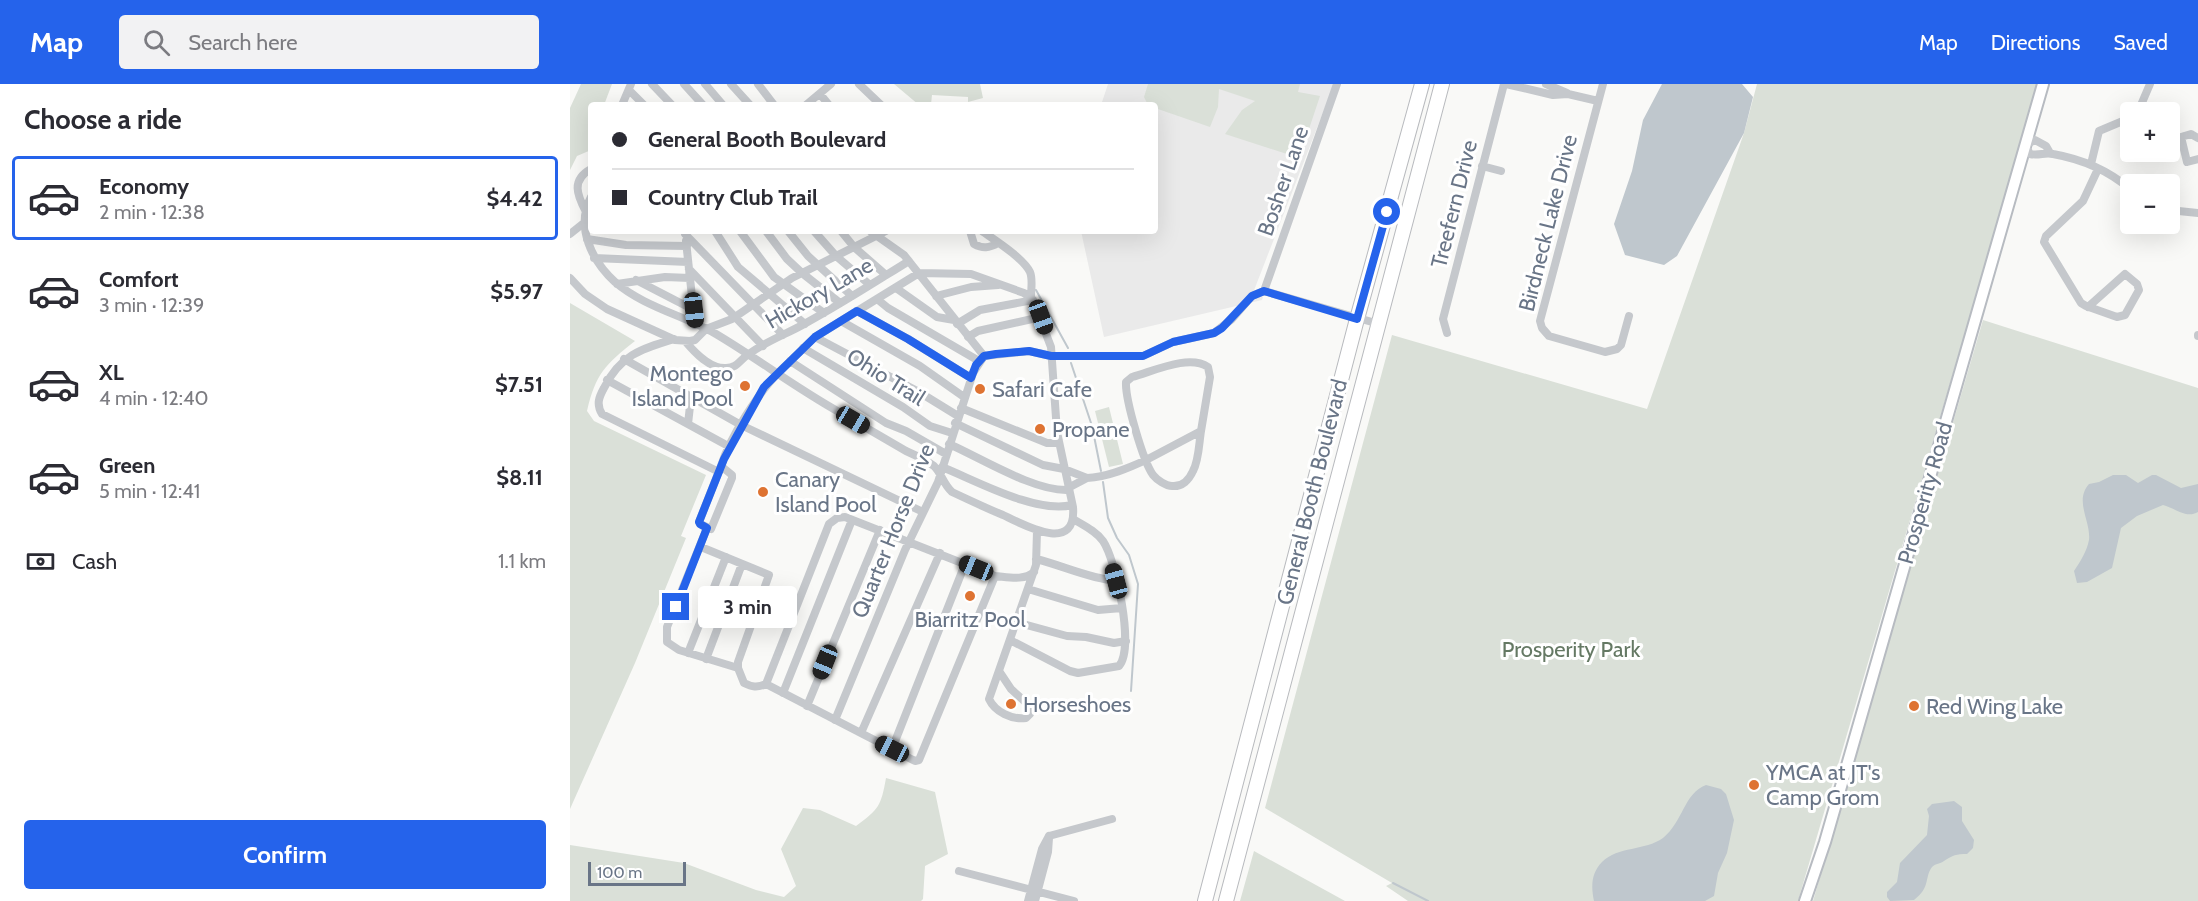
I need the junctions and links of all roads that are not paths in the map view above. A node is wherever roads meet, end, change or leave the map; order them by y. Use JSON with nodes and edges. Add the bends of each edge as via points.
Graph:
{"nodes":[{"id":1,"x":652,"y":84,"type":"edge"},
{"id":2,"x":684,"y":84,"type":"edge"},
{"id":3,"x":705,"y":84,"type":"edge"},
{"id":4,"x":731,"y":84,"type":"edge"},
{"id":5,"x":758,"y":84,"type":"edge"},
{"id":6,"x":831,"y":84,"type":"edge"},
{"id":7,"x":859,"y":84,"type":"edge"},
{"id":8,"x":1337,"y":84,"type":"edge"},
{"id":9,"x":1422,"y":84,"type":"edge"},
{"id":10,"x":1442,"y":84,"type":"edge"},
{"id":11,"x":1505,"y":84,"type":"edge"},
{"id":12,"x":1546,"y":84,"type":"edge"},
{"id":13,"x":1603,"y":84,"type":"edge"},
{"id":14,"x":2043,"y":84,"type":"edge"},
{"id":15,"x":2150,"y":84,"type":"edge"},
{"id":16,"x":630,"y":87,"type":"edge"},
{"id":17,"x":820,"y":94,"type":"junction"},
{"id":18,"x":1568,"y":94,"type":"junction"},
{"id":19,"x":1598,"y":101,"type":"junction"},
{"id":20,"x":623,"y":102,"type":"edge"},
{"id":21,"x":642,"y":102,"type":"edge"},
{"id":22,"x":669,"y":102,"type":"edge"},
{"id":23,"x":700,"y":102,"type":"edge"},
{"id":24,"x":720,"y":102,"type":"edge"},
{"id":25,"x":747,"y":102,"type":"edge"},
{"id":26,"x":772,"y":102,"type":"edge"},
{"id":27,"x":810,"y":102,"type":"edge"},
{"id":28,"x":827,"y":102,"type":"edge"},
{"id":29,"x":878,"y":102,"type":"edge"},
{"id":30,"x":2142,"y":102,"type":"edge"},
{"id":31,"x":2120,"y":122,"type":"edge"},
{"id":32,"x":2198,"y":138,"type":"edge"},
{"id":33,"x":2025,"y":145,"type":"junction"},
{"id":34,"x":2198,"y":159,"type":"edge"},
{"id":35,"x":1482,"y":166,"type":"junction"},
{"id":36,"x":2094,"y":167,"type":"junction"},
{"id":37,"x":588,"y":171,"type":"edge"},
{"id":38,"x":1501,"y":171,"type":"dead end"},
{"id":39,"x":2120,"y":181,"type":"edge"},
{"id":40,"x":2180,"y":213,"type":"edge"},
{"id":41,"x":2198,"y":213,"type":"edge"},
{"id":42,"x":587,"y":218,"type":"edge"},
{"id":43,"x":570,"y":234,"type":"edge"},
{"id":44,"x":685,"y":234,"type":"edge"},
{"id":45,"x":687,"y":234,"type":"edge"},
{"id":46,"x":718,"y":234,"type":"edge"},
{"id":47,"x":742,"y":234,"type":"edge"},
{"id":48,"x":768,"y":234,"type":"edge"},
{"id":49,"x":790,"y":234,"type":"edge"},
{"id":50,"x":817,"y":234,"type":"edge"},
{"id":51,"x":843,"y":234,"type":"edge"},
{"id":52,"x":872,"y":234,"type":"edge"},
{"id":53,"x":874,"y":234,"type":"edge"},
{"id":54,"x":971,"y":234,"type":"edge"},
{"id":55,"x":986,"y":234,"type":"edge"},
{"id":56,"x":587,"y":239,"type":"junction"},
{"id":57,"x":998,"y":243,"type":"junction"},
{"id":58,"x":687,"y":246,"type":"junction"},
{"id":59,"x":854,"y":247,"type":"junction"},
{"id":60,"x":836,"y":256,"type":"junction"},
{"id":61,"x":594,"y":258,"type":"junction"},
{"id":62,"x":909,"y":261,"type":"junction"},
{"id":63,"x":818,"y":265,"type":"junction"},
{"id":64,"x":689,"y":266,"type":"junction"},
{"id":65,"x":802,"y":273,"type":"junction"},
{"id":66,"x":919,"y":273,"type":"junction"},
{"id":67,"x":886,"y":275,"type":"junction"},
{"id":68,"x":570,"y":278,"type":"edge"},
{"id":69,"x":690,"y":278,"type":"junction"},
{"id":70,"x":636,"y":280,"type":"junction"},
{"id":71,"x":617,"y":284,"type":"junction"},
{"id":72,"x":784,"y":284,"type":"junction"},
{"id":73,"x":1002,"y":284,"type":"junction"},
{"id":74,"x":870,"y":285,"type":"junction"},
{"id":75,"x":896,"y":288,"type":"junction"},
{"id":76,"x":1264,"y":291,"type":"junction"},
{"id":77,"x":769,"y":294,"type":"junction"},
{"id":78,"x":852,"y":296,"type":"junction"},
{"id":79,"x":936,"y":296,"type":"junction"},
{"id":80,"x":1032,"y":298,"type":"junction"},
{"id":81,"x":877,"y":299,"type":"junction"},
{"id":82,"x":840,"y":303,"type":"junction"},
{"id":83,"x":753,"y":305,"type":"junction"},
{"id":84,"x":2088,"y":307,"type":"junction"},
{"id":85,"x":694,"y":310,"type":"junction"},
{"id":86,"x":857,"y":311,"type":"junction"},
{"id":87,"x":824,"y":313,"type":"junction"},
{"id":88,"x":1629,"y":316,"type":"dead end"},
{"id":89,"x":735,"y":317,"type":"junction"},
{"id":90,"x":1041,"y":317,"type":"junction"},
{"id":91,"x":1357,"y":319,"type":"junction"},
{"id":92,"x":841,"y":321,"type":"junction"},
{"id":93,"x":955,"y":322,"type":"junction"},
{"id":94,"x":805,"y":324,"type":"junction"},
{"id":95,"x":1379,"y":324,"type":"junction"},
{"id":96,"x":695,"y":325,"type":"junction"},
{"id":97,"x":706,"y":329,"type":"junction"},
{"id":98,"x":1447,"y":333,"type":"dead end"},
{"id":99,"x":783,"y":335,"type":"junction"},
{"id":100,"x":815,"y":337,"type":"junction"},
{"id":101,"x":968,"y":337,"type":"junction"},
{"id":102,"x":674,"y":339,"type":"junction"},
{"id":103,"x":685,"y":341,"type":"junction"},
{"id":104,"x":763,"y":346,"type":"junction"},
{"id":105,"x":803,"y":348,"type":"junction"},
{"id":106,"x":747,"y":354,"type":"junction"},
{"id":107,"x":1051,"y":356,"type":"junction"},
{"id":108,"x":981,"y":358,"type":"junction"},
{"id":109,"x":624,"y":360,"type":"junction"},
{"id":110,"x":790,"y":361,"type":"junction"},
{"id":111,"x":777,"y":374,"type":"junction"},
{"id":112,"x":971,"y":378,"type":"junction"},
{"id":113,"x":608,"y":380,"type":"junction"},
{"id":114,"x":690,"y":397,"type":"junction"},
{"id":115,"x":964,"y":397,"type":"junction"},
{"id":116,"x":958,"y":416,"type":"junction"},
{"id":117,"x":688,"y":424,"type":"junction"},
{"id":118,"x":741,"y":425,"type":"junction"},
{"id":119,"x":1201,"y":431,"type":"junction"},
{"id":120,"x":952,"y":433,"type":"junction"},
{"id":121,"x":1059,"y":443,"type":"junction"},
{"id":122,"x":949,"y":444,"type":"junction"},
{"id":123,"x":730,"y":447,"type":"junction"},
{"id":124,"x":946,"y":454,"type":"junction"},
{"id":125,"x":1145,"y":460,"type":"junction"},
{"id":126,"x":720,"y":469,"type":"junction"},
{"id":127,"x":1064,"y":469,"type":"junction"},
{"id":128,"x":941,"y":471,"type":"junction"},
{"id":129,"x":1087,"y":478,"type":"junction"},
{"id":130,"x":1068,"y":489,"type":"junction"},
{"id":131,"x":1072,"y":505,"type":"junction"},
{"id":132,"x":923,"y":512,"type":"junction"},
{"id":133,"x":1073,"y":519,"type":"junction"},
{"id":134,"x":852,"y":520,"type":"junction"},
{"id":135,"x":707,"y":528,"type":"junction"},
{"id":136,"x":880,"y":530,"type":"junction"},
{"id":137,"x":1037,"y":531,"type":"junction"},
{"id":138,"x":909,"y":541,"type":"junction"},
{"id":139,"x":701,"y":547,"type":"junction"},
{"id":140,"x":940,"y":553,"type":"junction"},
{"id":141,"x":726,"y":557,"type":"junction"},
{"id":142,"x":1036,"y":559,"type":"junction"},
{"id":143,"x":742,"y":564,"type":"junction"},
{"id":144,"x":965,"y":564,"type":"junction"},
{"id":145,"x":1034,"y":572,"type":"junction"},
{"id":146,"x":995,"y":576,"type":"junction"},
{"id":147,"x":1116,"y":581,"type":"junction"},
{"id":148,"x":1028,"y":589,"type":"junction"},
{"id":149,"x":1122,"y":608,"type":"junction"},
{"id":150,"x":1016,"y":622,"type":"junction"},
{"id":151,"x":1010,"y":640,"type":"junction"},
{"id":152,"x":1126,"y":640,"type":"junction"},
{"id":153,"x":688,"y":653,"type":"junction"},
{"id":154,"x":706,"y":659,"type":"junction"},
{"id":155,"x":738,"y":668,"type":"junction"},
{"id":156,"x":999,"y":671,"type":"junction"},
{"id":157,"x":765,"y":684,"type":"junction"},
{"id":158,"x":783,"y":693,"type":"junction"},
{"id":159,"x":807,"y":706,"type":"junction"},
{"id":160,"x":835,"y":720,"type":"junction"},
{"id":161,"x":861,"y":733,"type":"junction"},
{"id":162,"x":892,"y":749,"type":"junction"},
{"id":163,"x":1112,"y":819,"type":"dead end"},
{"id":164,"x":959,"y":871,"type":"dead end"},
{"id":165,"x":1034,"y":890,"type":"junction"},
{"id":166,"x":1028,"y":901,"type":"edge"},
{"id":167,"x":1035,"y":901,"type":"edge"},
{"id":168,"x":1074,"y":901,"type":"edge"},
{"id":169,"x":1205,"y":901,"type":"edge"},
{"id":170,"x":1226,"y":901,"type":"edge"},
{"id":171,"x":1805,"y":901,"type":"edge"}],
"edges":[{"from":1,"to":22,"type":"street"},
{"from":2,"to":23,"type":"street"},
{"from":3,"to":24,"type":"street"},
{"from":4,"to":25,"type":"street"},
{"from":5,"to":26,"type":"street"},
{"from":6,"to":17,"type":"street"},
{"from":7,"to":29,"type":"street"},
{"from":8,"to":76,"type":"street","name":"Bosher Lane"},
{"from":9,"to":91,"type":"highway","name":"General Booth Boulevard"},
{"from":10,"to":95,"type":"highway","name":"General Booth Boulevard"},
{"from":11,"to":18,"type":"street","via":[[1553,95]]},
{"from":11,"to":35,"type":"street","name":"Treefern Drive"},
{"from":12,"to":18,"type":"street"},
{"from":13,"to":19,"type":"street","name":"Birdneck Lake Drive"},
{"from":14,"to":33,"type":"street","name":"Prosperity Road"},
{"from":15,"to":30,"type":"street"},
{"from":16,"to":20,"type":"street"},
{"from":16,"to":21,"type":"street"},
{"from":17,"to":27,"type":"street"},
{"from":17,"to":28,"type":"street"},
{"from":18,"to":19,"type":"street"},
{"from":19,"to":88,"type":"street","name":"Birdneck Lake Drive","via":[[1540,321],[1549,336],[1605,352],[1621,345]]},
{"from":31,"to":36,"type":"street","via":[[2099,131]]},
{"from":32,"to":34,"type":"street","via":[[2191,134],[2181,137],[2187,162]]},
{"from":33,"to":36,"type":"street","via":[[2030,154],[2050,153]]},
{"from":33,"to":171,"type":"street","name":"Prosperity Road"},
{"from":35,"to":38,"type":"street"},
{"from":35,"to":98,"type":"street","name":"Treefern Drive","via":[[1443,319]]},
{"from":36,"to":39,"type":"street"},
{"from":36,"to":84,"type":"street","via":[[2083,201],[2044,242],[2081,303]]},
{"from":37,"to":42,"type":"street","via":[[576,188]]},
{"from":40,"to":41,"type":"street"},
{"from":42,"to":43,"type":"street"},
{"from":42,"to":56,"type":"street"},
{"from":44,"to":58,"type":"street"},
{"from":45,"to":83,"type":"street"},
{"from":46,"to":77,"type":"street","via":[[738,267]]},
{"from":47,"to":72,"type":"street","via":[[774,277]]},
{"from":48,"to":65,"type":"street"},
{"from":49,"to":63,"type":"street"},
{"from":50,"to":60,"type":"street"},
{"from":51,"to":59,"type":"street"},
{"from":52,"to":59,"type":"street"},
{"from":53,"to":62,"type":"street"},
{"from":54,"to":57,"type":"street","via":[[974,244],[979,246]]},
{"from":55,"to":57,"type":"street"},
{"from":56,"to":58,"type":"street","via":[[626,245]]},
{"from":56,"to":61,"type":"street"},
{"from":57,"to":80,"type":"street","via":[[1030,272]]},
{"from":58,"to":64,"type":"street"},
{"from":59,"to":60,"type":"street"},
{"from":59,"to":67,"type":"street"},
{"from":60,"to":63,"type":"street"},
{"from":60,"to":74,"type":"street"},
{"from":61,"to":64,"type":"street"},
{"from":61,"to":71,"type":"street"},
{"from":62,"to":66,"type":"street"},
{"from":62,"to":67,"type":"street","name":"Hickory Lane"},
{"from":63,"to":65,"type":"street"},
{"from":63,"to":78,"type":"street"},
{"from":64,"to":69,"type":"street"},
{"from":64,"to":89,"type":"street"},
{"from":65,"to":72,"type":"street"},
{"from":65,"to":82,"type":"street"},
{"from":66,"to":73,"type":"street","via":[[971,274]]},
{"from":66,"to":75,"type":"street"},
{"from":66,"to":79,"type":"street"},
{"from":67,"to":74,"type":"street","name":"Hickory Lane"},
{"from":68,"to":102,"type":"street","via":[[607,309]]},
{"from":69,"to":70,"type":"street"},
{"from":69,"to":85,"type":"street"},
{"from":70,"to":71,"type":"street"},
{"from":70,"to":85,"type":"street"},
{"from":71,"to":96,"type":"street","via":[[637,298]]},
{"from":72,"to":77,"type":"street"},
{"from":72,"to":87,"type":"street"},
{"from":73,"to":79,"type":"street"},
{"from":73,"to":80,"type":"street"},
{"from":74,"to":78,"type":"street","name":"Hickory Lane"},
{"from":75,"to":81,"type":"street"},
{"from":75,"to":93,"type":"street","via":[[937,317]]},
{"from":76,"to":91,"type":"street"},
{"from":76,"to":107,"type":"street","via":[[1252,296],[1214,333],[1173,342],[1143,356]]},
{"from":77,"to":83,"type":"street"},
{"from":77,"to":94,"type":"street"},
{"from":78,"to":82,"type":"street","name":"Hickory Lane"},
{"from":79,"to":93,"type":"street"},
{"from":80,"to":90,"type":"street"},
{"from":80,"to":93,"type":"street","via":[[980,310]]},
{"from":81,"to":86,"type":"street"},
{"from":81,"to":108,"type":"street"},
{"from":82,"to":87,"type":"street","name":"Hickory Lane"},
{"from":83,"to":89,"type":"street"},
{"from":83,"to":99,"type":"street"},
{"from":84,"to":84,"type":"street","via":[[2121,317],[2139,286],[2126,274]]},
{"from":85,"to":96,"type":"street"},
{"from":86,"to":92,"type":"street"},
{"from":86,"to":112,"type":"street"},
{"from":87,"to":94,"type":"street","name":"Hickory Lane"},
{"from":89,"to":97,"type":"street"},
{"from":89,"to":104,"type":"street"},
{"from":90,"to":101,"type":"street","via":[[978,331]]},
{"from":90,"to":107,"type":"street"},
{"from":91,"to":95,"type":"street"},
{"from":91,"to":169,"type":"highway","name":"General Booth Boulevard"},
{"from":92,"to":100,"type":"street"},
{"from":92,"to":115,"type":"street","via":[[920,366]]},
{"from":93,"to":101,"type":"street"},
{"from":94,"to":99,"type":"street","name":"Hickory Lane"},
{"from":95,"to":170,"type":"highway","name":"General Booth Boulevard"},
{"from":96,"to":97,"type":"street"},
{"from":97,"to":103,"type":"street","via":[[695,340]]},
{"from":97,"to":106,"type":"street"},
{"from":99,"to":104,"type":"street","name":"Hickory Lane"},
{"from":100,"to":105,"type":"street"},
{"from":100,"to":116,"type":"street"},
{"from":101,"to":108,"type":"street"},
{"from":102,"to":103,"type":"street"},
{"from":102,"to":109,"type":"street"},
{"from":103,"to":106,"type":"street","name":"Hickory Lane","via":[[696,354],[724,369],[739,364]]},
{"from":104,"to":106,"type":"street","name":"Hickory Lane"},
{"from":105,"to":110,"type":"street"},
{"from":105,"to":120,"type":"street","name":"Ohio Trail","via":[[930,426]]},
{"from":106,"to":111,"type":"street"},
{"from":107,"to":108,"type":"street","via":[[1029,351]]},
{"from":107,"to":121,"type":"street"},
{"from":108,"to":112,"type":"street","name":"Quarter Horse Drive"},
{"from":109,"to":113,"type":"street"},
{"from":109,"to":114,"type":"street"},
{"from":110,"to":111,"type":"street"},
{"from":110,"to":124,"type":"street","via":[[886,423]]},
{"from":111,"to":118,"type":"street","via":[[764,387]]},
{"from":111,"to":128,"type":"street"},
{"from":112,"to":115,"type":"street","name":"Quarter Horse Drive"},
{"from":113,"to":117,"type":"street"},
{"from":113,"to":126,"type":"street","via":[[598,399],[602,414]]},
{"from":114,"to":117,"type":"street"},
{"from":114,"to":118,"type":"street"},
{"from":115,"to":116,"type":"street","name":"Quarter Horse Drive"},
{"from":116,"to":120,"type":"street","name":"Quarter Horse Drive"},
{"from":116,"to":121,"type":"street","via":[[1047,443]]},
{"from":116,"to":127,"type":"street","via":[[1043,465]]},
{"from":117,"to":123,"type":"street"},
{"from":118,"to":123,"type":"street"},
{"from":118,"to":132,"type":"street"},
{"from":119,"to":125,"type":"street"},
{"from":119,"to":125,"type":"street","via":[[1195,469],[1178,487],[1168,486],[1154,476]]},
{"from":119,"to":125,"type":"street","via":[[1210,377],[1208,367],[1190,361],[1132,377],[1126,387]]},
{"from":120,"to":122,"type":"street","name":"Quarter Horse Drive"},
{"from":121,"to":127,"type":"street"},
{"from":122,"to":124,"type":"street","name":"Quarter Horse Drive"},
{"from":122,"to":130,"type":"street","via":[[1033,483]]},
{"from":123,"to":126,"type":"street"},
{"from":124,"to":128,"type":"street","name":"Quarter Horse Drive"},
{"from":125,"to":129,"type":"street"},
{"from":126,"to":135,"type":"street","via":[[699,522]]},
{"from":126,"to":135,"type":"street","via":[[732,478],[712,528]]},
{"from":127,"to":129,"type":"street"},
{"from":127,"to":130,"type":"street"},
{"from":128,"to":131,"type":"street","via":[[1036,504]]},
{"from":128,"to":132,"type":"street","name":"Quarter Horse Drive"},
{"from":128,"to":137,"type":"street","via":[[944,485],[952,492]]},
{"from":129,"to":130,"type":"street"},
{"from":130,"to":131,"type":"street"},
{"from":131,"to":133,"type":"street"},
{"from":132,"to":138,"type":"street","name":"Quarter Horse Drive"},
{"from":133,"to":137,"type":"street","via":[[1069,528],[1059,533]]},
{"from":133,"to":147,"type":"street","via":[[1104,542]]},
{"from":134,"to":136,"type":"street"},
{"from":134,"to":157,"type":"street","via":[[837,518],[829,524]]},
{"from":134,"to":158,"type":"street"},
{"from":135,"to":139,"type":"street"},
{"from":136,"to":138,"type":"street"},
{"from":136,"to":159,"type":"street"},
{"from":137,"to":142,"type":"street"},
{"from":138,"to":140,"type":"street"},
{"from":138,"to":160,"type":"street","name":"Quarter Horse Drive"},
{"from":139,"to":141,"type":"street"},
{"from":139,"to":153,"type":"street","via":[[667,627],[667,642]]},
{"from":140,"to":144,"type":"street"},
{"from":140,"to":161,"type":"street"},
{"from":141,"to":143,"type":"street"},
{"from":141,"to":153,"type":"street"},
{"from":142,"to":145,"type":"street"},
{"from":142,"to":147,"type":"street"},
{"from":143,"to":154,"type":"street"},
{"from":143,"to":155,"type":"street","via":[[769,575]]},
{"from":144,"to":146,"type":"street"},
{"from":144,"to":162,"type":"street"},
{"from":145,"to":146,"type":"street","via":[[1024,577]]},
{"from":145,"to":148,"type":"street"},
{"from":146,"to":162,"type":"street","via":[[919,760]]},
{"from":147,"to":149,"type":"street"},
{"from":148,"to":149,"type":"street","via":[[1098,610]]},
{"from":148,"to":150,"type":"street"},
{"from":149,"to":152,"type":"street"},
{"from":150,"to":151,"type":"street"},
{"from":150,"to":152,"type":"street","via":[[1067,636],[1114,643]]},
{"from":151,"to":152,"type":"street","via":[[1078,673],[1119,666]]},
{"from":151,"to":156,"type":"street"},
{"from":153,"to":154,"type":"street"},
{"from":154,"to":155,"type":"street"},
{"from":155,"to":157,"type":"street","via":[[744,683],[751,687]]},
{"from":156,"to":156,"type":"street","via":[[1011,689],[1032,708],[1026,718],[1012,718],[992,706],[989,699]]},
{"from":157,"to":158,"type":"street"},
{"from":158,"to":159,"type":"street"},
{"from":159,"to":160,"type":"street"},
{"from":160,"to":161,"type":"street"},
{"from":161,"to":162,"type":"street"},
{"from":163,"to":165,"type":"street","via":[[1049,836],[1048,852]]},
{"from":164,"to":165,"type":"street"},
{"from":165,"to":166,"type":"street"},
{"from":165,"to":167,"type":"street"},
{"from":165,"to":168,"type":"street"}]}
